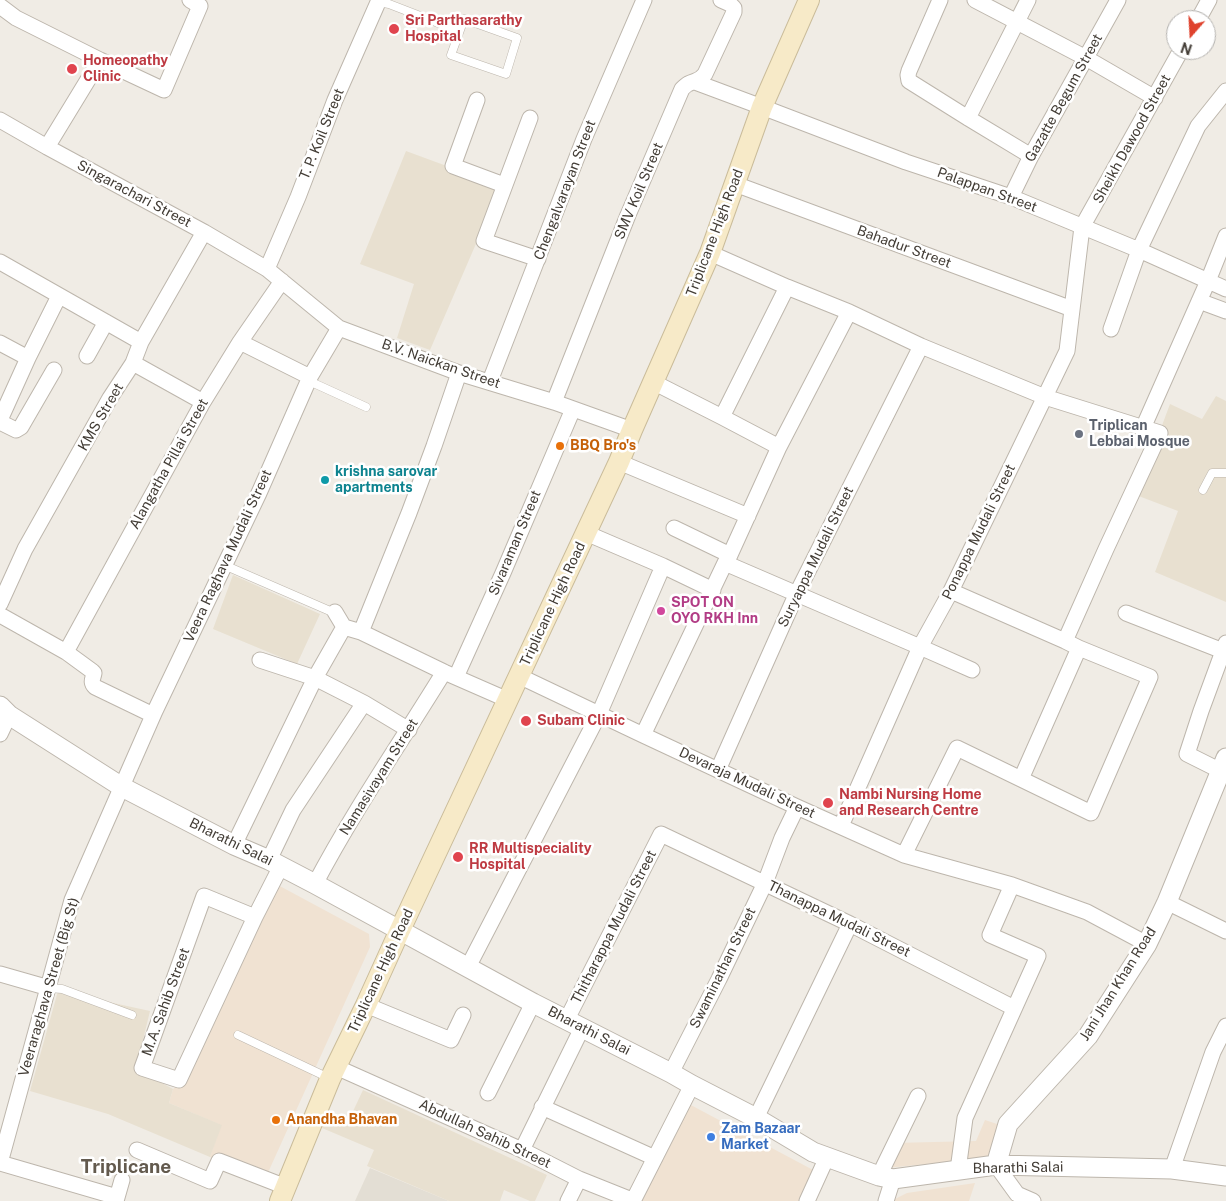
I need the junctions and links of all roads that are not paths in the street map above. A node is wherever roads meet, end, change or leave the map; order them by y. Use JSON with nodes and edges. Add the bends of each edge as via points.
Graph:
{"nodes":[{"id":1,"x":190,"y":0,"type":"edge"},
{"id":2,"x":644,"y":0,"type":"edge"},
{"id":3,"x":721,"y":0,"type":"edge"},
{"id":4,"x":809,"y":0,"type":"edge"},
{"id":5,"x":940,"y":0,"type":"edge"},
{"id":6,"x":974,"y":0,"type":"edge"},
{"id":7,"x":1028,"y":0,"type":"edge"},
{"id":8,"x":1118,"y":0,"type":"edge"},
{"id":9,"x":379,"y":1,"type":"edge"},
{"id":10,"x":0,"y":6,"type":"edge"},
{"id":11,"x":1016,"y":22,"type":"junction"},
{"id":12,"x":459,"y":31,"type":"junction"},
{"id":13,"x":1086,"y":58,"type":"junction"},
{"id":14,"x":100,"y":60,"type":"junction"},
{"id":15,"x":1176,"y":60,"type":"edge"},
{"id":16,"x":696,"y":82,"type":"junction"},
{"id":17,"x":1226,"y":91,"type":"edge"},
{"id":18,"x":1155,"y":98,"type":"junction"},
{"id":19,"x":477,"y":100,"type":"dead end"},
{"id":20,"x":762,"y":106,"type":"junction"},
{"id":21,"x":530,"y":118,"type":"dead end"},
{"id":22,"x":968,"y":118,"type":"junction"},
{"id":23,"x":0,"y":120,"type":"edge"},
{"id":24,"x":47,"y":147,"type":"junction"},
{"id":25,"x":1031,"y":156,"type":"junction"},
{"id":26,"x":735,"y":184,"type":"junction"},
{"id":27,"x":504,"y":185,"type":"junction"},
{"id":28,"x":1011,"y":197,"type":"junction"},
{"id":29,"x":1082,"y":227,"type":"junction"},
{"id":30,"x":204,"y":232,"type":"junction"},
{"id":31,"x":1226,"y":236,"type":"edge"},
{"id":32,"x":1139,"y":250,"type":"junction"},
{"id":33,"x":710,"y":253,"type":"junction"},
{"id":34,"x":538,"y":259,"type":"junction"},
{"id":35,"x":2,"y":266,"type":"edge"},
{"id":36,"x":267,"y":269,"type":"junction"},
{"id":37,"x":282,"y":281,"type":"junction"},
{"id":38,"x":1208,"y":281,"type":"junction"},
{"id":39,"x":787,"y":287,"type":"junction"},
{"id":40,"x":1226,"y":289,"type":"edge"},
{"id":41,"x":59,"y":296,"type":"junction"},
{"id":42,"x":1199,"y":301,"type":"junction"},
{"id":43,"x":1072,"y":309,"type":"junction"},
{"id":44,"x":1226,"y":311,"type":"edge"},
{"id":45,"x":848,"y":312,"type":"junction"},
{"id":46,"x":106,"y":322,"type":"junction"},
{"id":47,"x":339,"y":328,"type":"junction"},
{"id":48,"x":1111,"y":329,"type":"dead end"},
{"id":49,"x":141,"y":342,"type":"junction"},
{"id":50,"x":240,"y":342,"type":"junction"},
{"id":51,"x":0,"y":343,"type":"edge"},
{"id":52,"x":921,"y":346,"type":"junction"},
{"id":53,"x":87,"y":356,"type":"dead end"},
{"id":54,"x":28,"y":358,"type":"junction"},
{"id":55,"x":133,"y":363,"type":"junction"},
{"id":56,"x":54,"y":370,"type":"dead end"},
{"id":57,"x":459,"y":373,"type":"junction"},
{"id":58,"x":309,"y":379,"type":"junction"},
{"id":59,"x":490,"y":382,"type":"junction"},
{"id":60,"x":653,"y":382,"type":"junction"},
{"id":61,"x":1045,"y":397,"type":"junction"},
{"id":62,"x":203,"y":402,"type":"junction"},
{"id":63,"x":554,"y":402,"type":"junction"},
{"id":64,"x":366,"y":407,"type":"dead end"},
{"id":65,"x":573,"y":409,"type":"junction"},
{"id":66,"x":722,"y":417,"type":"junction"},
{"id":67,"x":0,"y":421,"type":"edge"},
{"id":68,"x":1143,"y":428,"type":"junction"},
{"id":69,"x":632,"y":430,"type":"junction"},
{"id":70,"x":778,"y":447,"type":"junction"},
{"id":71,"x":619,"y":462,"type":"junction"},
{"id":72,"x":1226,"y":473,"type":"edge"},
{"id":73,"x":1203,"y":490,"type":"dead end"},
{"id":74,"x":748,"y":516,"type":"junction"},
{"id":75,"x":674,"y":528,"type":"dead end"},
{"id":76,"x":586,"y":533,"type":"junction"},
{"id":77,"x":727,"y":559,"type":"junction"},
{"id":78,"x":224,"y":565,"type":"junction"},
{"id":79,"x":663,"y":566,"type":"junction"},
{"id":80,"x":713,"y":590,"type":"junction"},
{"id":81,"x":951,"y":591,"type":"junction"},
{"id":82,"x":796,"y":595,"type":"junction"},
{"id":83,"x":0,"y":604,"type":"edge"},
{"id":84,"x":332,"y":612,"type":"joint"},
{"id":85,"x":1126,"y":613,"type":"dead end"},
{"id":86,"x":0,"y":615,"type":"edge"},
{"id":87,"x":344,"y":627,"type":"junction"},
{"id":88,"x":361,"y":632,"type":"junction"},
{"id":89,"x":1065,"y":641,"type":"junction"},
{"id":90,"x":920,"y":647,"type":"junction"},
{"id":91,"x":1225,"y":647,"type":"edge"},
{"id":92,"x":1079,"y":648,"type":"junction"},
{"id":93,"x":66,"y":652,"type":"junction"},
{"id":94,"x":260,"y":660,"type":"dead end"},
{"id":95,"x":972,"y":670,"type":"dead end"},
{"id":96,"x":450,"y":674,"type":"junction"},
{"id":97,"x":519,"y":676,"type":"junction"},
{"id":98,"x":315,"y":678,"type":"junction"},
{"id":99,"x":508,"y":700,"type":"junction"},
{"id":100,"x":364,"y":703,"type":"junction"},
{"id":101,"x":4,"y":711,"type":"edge"},
{"id":102,"x":599,"y":714,"type":"junction"},
{"id":103,"x":153,"y":715,"type":"junction"},
{"id":104,"x":408,"y":730,"type":"junction"},
{"id":105,"x":0,"y":734,"type":"edge"},
{"id":106,"x":643,"y":735,"type":"junction"},
{"id":107,"x":1223,"y":764,"type":"edge"},
{"id":108,"x":718,"y":770,"type":"junction"},
{"id":109,"x":1021,"y":780,"type":"junction"},
{"id":110,"x":122,"y":787,"type":"junction"},
{"id":111,"x":797,"y":806,"type":"junction"},
{"id":112,"x":842,"y":826,"type":"junction"},
{"id":113,"x":661,"y":834,"type":"joint"},
{"id":114,"x":234,"y":845,"type":"junction"},
{"id":115,"x":904,"y":855,"type":"junction"},
{"id":116,"x":275,"y":863,"type":"junction"},
{"id":117,"x":765,"y":883,"type":"junction"},
{"id":118,"x":315,"y":884,"type":"junction"},
{"id":119,"x":1012,"y":885,"type":"junction"},
{"id":120,"x":1167,"y":902,"type":"junction"},
{"id":121,"x":255,"y":917,"type":"junction"},
{"id":122,"x":850,"y":924,"type":"junction"},
{"id":123,"x":400,"y":930,"type":"junction"},
{"id":124,"x":1226,"y":931,"type":"edge"},
{"id":125,"x":1147,"y":944,"type":"junction"},
{"id":126,"x":468,"y":967,"type":"junction"},
{"id":127,"x":0,"y":974,"type":"edge"},
{"id":128,"x":49,"y":988,"type":"junction"},
{"id":129,"x":533,"y":1003,"type":"junction"},
{"id":130,"x":366,"y":1006,"type":"junction"},
{"id":131,"x":1014,"y":1008,"type":"junction"},
{"id":132,"x":132,"y":1015,"type":"dead end"},
{"id":133,"x":463,"y":1015,"type":"dead end"},
{"id":134,"x":574,"y":1024,"type":"junction"},
{"id":135,"x":1226,"y":1026,"type":"edge"},
{"id":136,"x":238,"y":1035,"type":"dead end"},
{"id":137,"x":333,"y":1073,"type":"junction"},
{"id":138,"x":671,"y":1073,"type":"junction"},
{"id":139,"x":692,"y":1085,"type":"junction"},
{"id":140,"x":488,"y":1093,"type":"dead end"},
{"id":141,"x":918,"y":1096,"type":"dead end"},
{"id":142,"x":542,"y":1107,"type":"junction"},
{"id":143,"x":756,"y":1118,"type":"junction"},
{"id":144,"x":137,"y":1150,"type":"dead end"},
{"id":145,"x":522,"y":1150,"type":"junction"},
{"id":146,"x":827,"y":1157,"type":"junction"},
{"id":147,"x":655,"y":1158,"type":"junction"},
{"id":148,"x":0,"y":1163,"type":"edge"},
{"id":149,"x":996,"y":1165,"type":"junction"},
{"id":150,"x":1172,"y":1169,"type":"junction"},
{"id":151,"x":958,"y":1170,"type":"junction"},
{"id":152,"x":1226,"y":1176,"type":"edge"},
{"id":153,"x":886,"y":1177,"type":"junction"},
{"id":154,"x":579,"y":1179,"type":"junction"},
{"id":155,"x":122,"y":1180,"type":"dead end"},
{"id":156,"x":283,"y":1194,"type":"edge"},
{"id":157,"x":117,"y":1199,"type":"edge"},
{"id":158,"x":568,"y":1201,"type":"edge"},
{"id":159,"x":633,"y":1201,"type":"edge"},
{"id":160,"x":807,"y":1201,"type":"edge"},
{"id":161,"x":886,"y":1201,"type":"edge"},
{"id":162,"x":1033,"y":1201,"type":"edge"}],
"edges":[{"from":1,"to":14,"type":"street","via":[[200,6],[164,90]]},
{"from":2,"to":34,"type":"street","name":"Chengalvarayan Street","via":[[584,139]]},
{"from":3,"to":16,"type":"street","name":"SMV Koil Street","via":[[730,4],[734,12],[705,74]]},
{"from":4,"to":20,"type":"main road","name":"Triplicane High Road"},
{"from":5,"to":22,"type":"street","via":[[908,78]]},
{"from":6,"to":11,"type":"street"},
{"from":7,"to":11,"type":"street"},
{"from":8,"to":13,"type":"street","name":"Gazatte Begum Street"},
{"from":9,"to":12,"type":"lane"},
{"from":9,"to":36,"type":"street","name":"T. P. Koil Street"},
{"from":10,"to":14,"type":"street","via":[[16,18]]},
{"from":11,"to":13,"type":"street"},
{"from":11,"to":22,"type":"street"},
{"from":12,"to":12,"type":"lane","via":[[464,19],[517,38],[506,74],[451,55]]},
{"from":13,"to":18,"type":"street"},
{"from":13,"to":25,"type":"street","name":"Gazatte Begum Street"},
{"from":14,"to":24,"type":"street"},
{"from":15,"to":18,"type":"street","name":"Sheikh Dawood Street"},
{"from":16,"to":20,"type":"street","name":"Palappan Street"},
{"from":16,"to":63,"type":"street","name":"SMV Koil Street","via":[[682,89]]},
{"from":17,"to":32,"type":"street","via":[[1198,126]]},
{"from":18,"to":29,"type":"street","name":"Sheikh Dawood Street"},
{"from":19,"to":27,"type":"street","via":[[453,166]]},
{"from":20,"to":26,"type":"main road","name":"Triplicane High Road"},
{"from":20,"to":28,"type":"street","name":"Palappan Street","via":[[906,162]]},
{"from":21,"to":27,"type":"street"},
{"from":22,"to":25,"type":"street"},
{"from":23,"to":24,"type":"street","name":"Singarachari Street"},
{"from":24,"to":30,"type":"street","name":"Singarachari Street"},
{"from":25,"to":28,"type":"street","name":"Gazatte Begum Street"},
{"from":26,"to":33,"type":"main road","name":"Triplicane High Road"},
{"from":26,"to":43,"type":"street","name":"Bahadur Street"},
{"from":27,"to":34,"type":"street","via":[[484,241]]},
{"from":28,"to":29,"type":"street","name":"Palappan Street"},
{"from":29,"to":32,"type":"street","name":"Palappan Street"},
{"from":29,"to":43,"type":"street","name":"Ponappa Mudali Street"},
{"from":30,"to":36,"type":"street","name":"Singarachari Street"},
{"from":30,"to":49,"type":"street","name":"KMS Street"},
{"from":31,"to":38,"type":"street"},
{"from":32,"to":38,"type":"street","name":"Palappan Street"},
{"from":32,"to":48,"type":"street"},
{"from":33,"to":39,"type":"street"},
{"from":33,"to":60,"type":"main road","name":"Triplicane High Road"},
{"from":34,"to":59,"type":"street","name":"Chengalvarayan Street"},
{"from":35,"to":41,"type":"street"},
{"from":36,"to":37,"type":"street","name":"B.V. Naickan Street"},
{"from":37,"to":47,"type":"street","name":"B.V. Naickan Street"},
{"from":37,"to":50,"type":"street","name":"Alangatha Pillai Street"},
{"from":38,"to":40,"type":"street","name":"Palappan Street"},
{"from":38,"to":42,"type":"street"},
{"from":39,"to":45,"type":"street"},
{"from":39,"to":66,"type":"street"},
{"from":41,"to":46,"type":"street"},
{"from":41,"to":54,"type":"street"},
{"from":42,"to":44,"type":"street"},
{"from":42,"to":68,"type":"street"},
{"from":43,"to":61,"type":"street","name":"Ponappa Mudali Street","via":[[1067,351]]},
{"from":45,"to":52,"type":"street"},
{"from":45,"to":70,"type":"street"},
{"from":46,"to":49,"type":"street"},
{"from":46,"to":53,"type":"street"},
{"from":47,"to":57,"type":"street","name":"B.V. Naickan Street"},
{"from":47,"to":58,"type":"street","name":"Veera Raghava Mudali Street"},
{"from":49,"to":55,"type":"street","name":"KMS Street"},
{"from":50,"to":58,"type":"street"},
{"from":50,"to":62,"type":"street","name":"Alangatha Pillai Street"},
{"from":51,"to":54,"type":"street"},
{"from":52,"to":61,"type":"street"},
{"from":52,"to":82,"type":"street","name":"Suryappa Mudali Street"},
{"from":54,"to":67,"type":"street"},
{"from":55,"to":62,"type":"street"},
{"from":55,"to":83,"type":"street","name":"KMS Street","via":[[25,549]]},
{"from":56,"to":67,"type":"street","via":[[20,427],[16,430]]},
{"from":57,"to":59,"type":"street","name":"B.V. Naickan Street"},
{"from":57,"to":88,"type":"street","via":[[410,513]]},
{"from":58,"to":64,"type":"lane"},
{"from":58,"to":78,"type":"street","name":"Veera Raghava Mudali Street"},
{"from":59,"to":63,"type":"street","name":"B.V. Naickan Street"},
{"from":60,"to":66,"type":"street"},
{"from":60,"to":69,"type":"main road","name":"Triplicane High Road"},
{"from":61,"to":68,"type":"street"},
{"from":61,"to":81,"type":"street","name":"Ponappa Mudali Street"},
{"from":62,"to":93,"type":"street","name":"Alangatha Pillai Street"},
{"from":63,"to":65,"type":"street","name":"B.V. Naickan Street"},
{"from":65,"to":69,"type":"street","name":"B.V. Naickan Street"},
{"from":65,"to":96,"type":"street","name":"Sivaraman Street","via":[[503,573]]},
{"from":66,"to":70,"type":"street"},
{"from":68,"to":89,"type":"street","via":[[1160,433]]},
{"from":69,"to":71,"type":"main road","name":"Triplicane High Road"},
{"from":70,"to":74,"type":"street"},
{"from":71,"to":74,"type":"street"},
{"from":71,"to":76,"type":"main road","name":"Triplicane High Road"},
{"from":72,"to":73,"type":"lane","via":[[1212,473]]},
{"from":74,"to":77,"type":"street"},
{"from":75,"to":77,"type":"street"},
{"from":76,"to":79,"type":"street"},
{"from":76,"to":97,"type":"main road","name":"Triplicane High Road"},
{"from":77,"to":80,"type":"street"},
{"from":77,"to":82,"type":"street"},
{"from":78,"to":84,"type":"lane"},
{"from":78,"to":103,"type":"street","name":"Veera Raghava Mudali Street"},
{"from":79,"to":80,"type":"street"},
{"from":79,"to":102,"type":"street"},
{"from":80,"to":106,"type":"street"},
{"from":81,"to":89,"type":"street"},
{"from":81,"to":90,"type":"street","name":"Ponappa Mudali Street"},
{"from":82,"to":90,"type":"street"},
{"from":82,"to":108,"type":"street","name":"Suryappa Mudali Street"},
{"from":84,"to":87,"type":"street"},
{"from":85,"to":91,"type":"street"},
{"from":86,"to":93,"type":"street"},
{"from":87,"to":88,"type":"street"},
{"from":87,"to":98,"type":"street"},
{"from":88,"to":96,"type":"street"},
{"from":89,"to":92,"type":"street"},
{"from":90,"to":95,"type":"street"},
{"from":90,"to":112,"type":"street","name":"Ponappa Mudali Street"},
{"from":91,"to":107,"type":"street","via":[[1187,754]]},
{"from":92,"to":109,"type":"street"},
{"from":92,"to":109,"type":"street","via":[[1150,677],[1091,813]]},
{"from":93,"to":103,"type":"street","via":[[94,673],[92,684],[95,687]]},
{"from":94,"to":98,"type":"street"},
{"from":96,"to":99,"type":"street"},
{"from":96,"to":104,"type":"street","name":"Namasivayam Street"},
{"from":97,"to":99,"type":"main road","name":"Triplicane High Road"},
{"from":97,"to":102,"type":"street","name":"Devaraja Mudali Street"},
{"from":98,"to":100,"type":"street"},
{"from":98,"to":114,"type":"street"},
{"from":99,"to":123,"type":"main road","name":"Triplicane High Road"},
{"from":100,"to":104,"type":"street"},
{"from":100,"to":116,"type":"street","name":"M.A. Sahib Street","via":[[293,810]]},
{"from":101,"to":105,"type":"street"},
{"from":101,"to":110,"type":"street","name":"Bharathi Salai"},
{"from":102,"to":106,"type":"street","name":"Devaraja Mudali Street"},
{"from":102,"to":126,"type":"street"},
{"from":103,"to":110,"type":"street","name":"Veera Raghava Mudali Street"},
{"from":104,"to":118,"type":"street","name":"Namasivayam Street"},
{"from":106,"to":108,"type":"street","name":"Devaraja Mudali Street"},
{"from":107,"to":120,"type":"street","name":"Jani Jhan Khan Road"},
{"from":108,"to":111,"type":"street","name":"Devaraja Mudali Street"},
{"from":109,"to":115,"type":"street","via":[[957,748]]},
{"from":110,"to":114,"type":"street","name":"Bharathi Salai"},
{"from":110,"to":128,"type":"street","name":"Veeraraghava Street (Big St)","via":[[72,900]]},
{"from":111,"to":112,"type":"street","name":"Devaraja Mudali Street"},
{"from":111,"to":117,"type":"street","name":"Swaminathan Street"},
{"from":112,"to":115,"type":"street","name":"Devaraja Mudali Street"},
{"from":113,"to":117,"type":"street","name":"Thanappa Mudali Street"},
{"from":113,"to":134,"type":"street","name":"Thitharappa Mudali Street"},
{"from":114,"to":116,"type":"street","name":"Bharathi Salai"},
{"from":115,"to":119,"type":"street","name":"Devaraja Mudali Street"},
{"from":116,"to":118,"type":"street","name":"Bharathi Salai"},
{"from":116,"to":121,"type":"street","name":"M.A. Sahib Street"},
{"from":117,"to":122,"type":"street","name":"Thanappa Mudali Street"},
{"from":117,"to":138,"type":"street","name":"Swaminathan Street"},
{"from":118,"to":123,"type":"street","name":"Bharathi Salai"},
{"from":119,"to":125,"type":"street","name":"Devaraja Mudali Street","via":[[1088,912]]},
{"from":119,"to":131,"type":"street","via":[[990,935],[1038,956]]},
{"from":120,"to":124,"type":"street"},
{"from":120,"to":125,"type":"street","name":"Jani Jhan Khan Road"},
{"from":121,"to":121,"type":"street","name":"M.A. Sahib Street","via":[[179,1080],[142,1068],[204,896]]},
{"from":122,"to":131,"type":"street","name":"Thanappa Mudali Street"},
{"from":122,"to":143,"type":"street"},
{"from":123,"to":126,"type":"street","name":"Bharathi Salai"},
{"from":123,"to":130,"type":"main road","name":"Triplicane High Road"},
{"from":125,"to":149,"type":"street","name":"Jani Jhan Khan Road","via":[[1088,1036],[1008,1124]]},
{"from":126,"to":129,"type":"street","name":"Bharathi Salai"},
{"from":127,"to":128,"type":"street"},
{"from":128,"to":132,"type":"lane","via":[[62,989]]},
{"from":128,"to":148,"type":"street","name":"Veeraraghava Street (Big St)"},
{"from":129,"to":134,"type":"street","name":"Bharathi Salai"},
{"from":129,"to":140,"type":"street"},
{"from":130,"to":133,"type":"street","via":[[451,1040]]},
{"from":130,"to":137,"type":"main road","name":"Triplicane High Road"},
{"from":131,"to":151,"type":"street","via":[[965,1118]]},
{"from":134,"to":138,"type":"street","name":"Bharathi Salai"},
{"from":134,"to":142,"type":"street","name":"Thitharappa Mudali Street"},
{"from":135,"to":150,"type":"street","via":[[1213,1052]]},
{"from":136,"to":137,"type":"lane"},
{"from":137,"to":145,"type":"street","name":"Abdullah Sahib Street"},
{"from":137,"to":156,"type":"main road","name":"Triplicane High Road"},
{"from":138,"to":139,"type":"street","name":"Bharathi Salai"},
{"from":139,"to":143,"type":"street","name":"Bharathi Salai"},
{"from":139,"to":147,"type":"street"},
{"from":141,"to":153,"type":"street"},
{"from":142,"to":145,"type":"street","name":"Thitharappa Mudali Street"},
{"from":142,"to":147,"type":"street"},
{"from":143,"to":146,"type":"street","name":"Bharathi Salai"},
{"from":144,"to":156,"type":"street","via":[[210,1181],[219,1161]]},
{"from":145,"to":154,"type":"street","name":"Abdullah Sahib Street"},
{"from":146,"to":153,"type":"street","name":"Bharathi Salai"},
{"from":146,"to":160,"type":"street"},
{"from":147,"to":159,"type":"street"},
{"from":148,"to":157,"type":"street"},
{"from":149,"to":150,"type":"street","name":"Bharathi Salai"},
{"from":149,"to":151,"type":"street","name":"Bharathi Salai"},
{"from":149,"to":162,"type":"street","via":[[1017,1194]]},
{"from":150,"to":152,"type":"street","name":"Bharathi Salai"},
{"from":151,"to":153,"type":"street","name":"Bharathi Salai"},
{"from":153,"to":161,"type":"street"},
{"from":154,"to":158,"type":"street"},
{"from":154,"to":159,"type":"street","name":"Abdullah Sahib Street"},
{"from":155,"to":157,"type":"street"}]}
